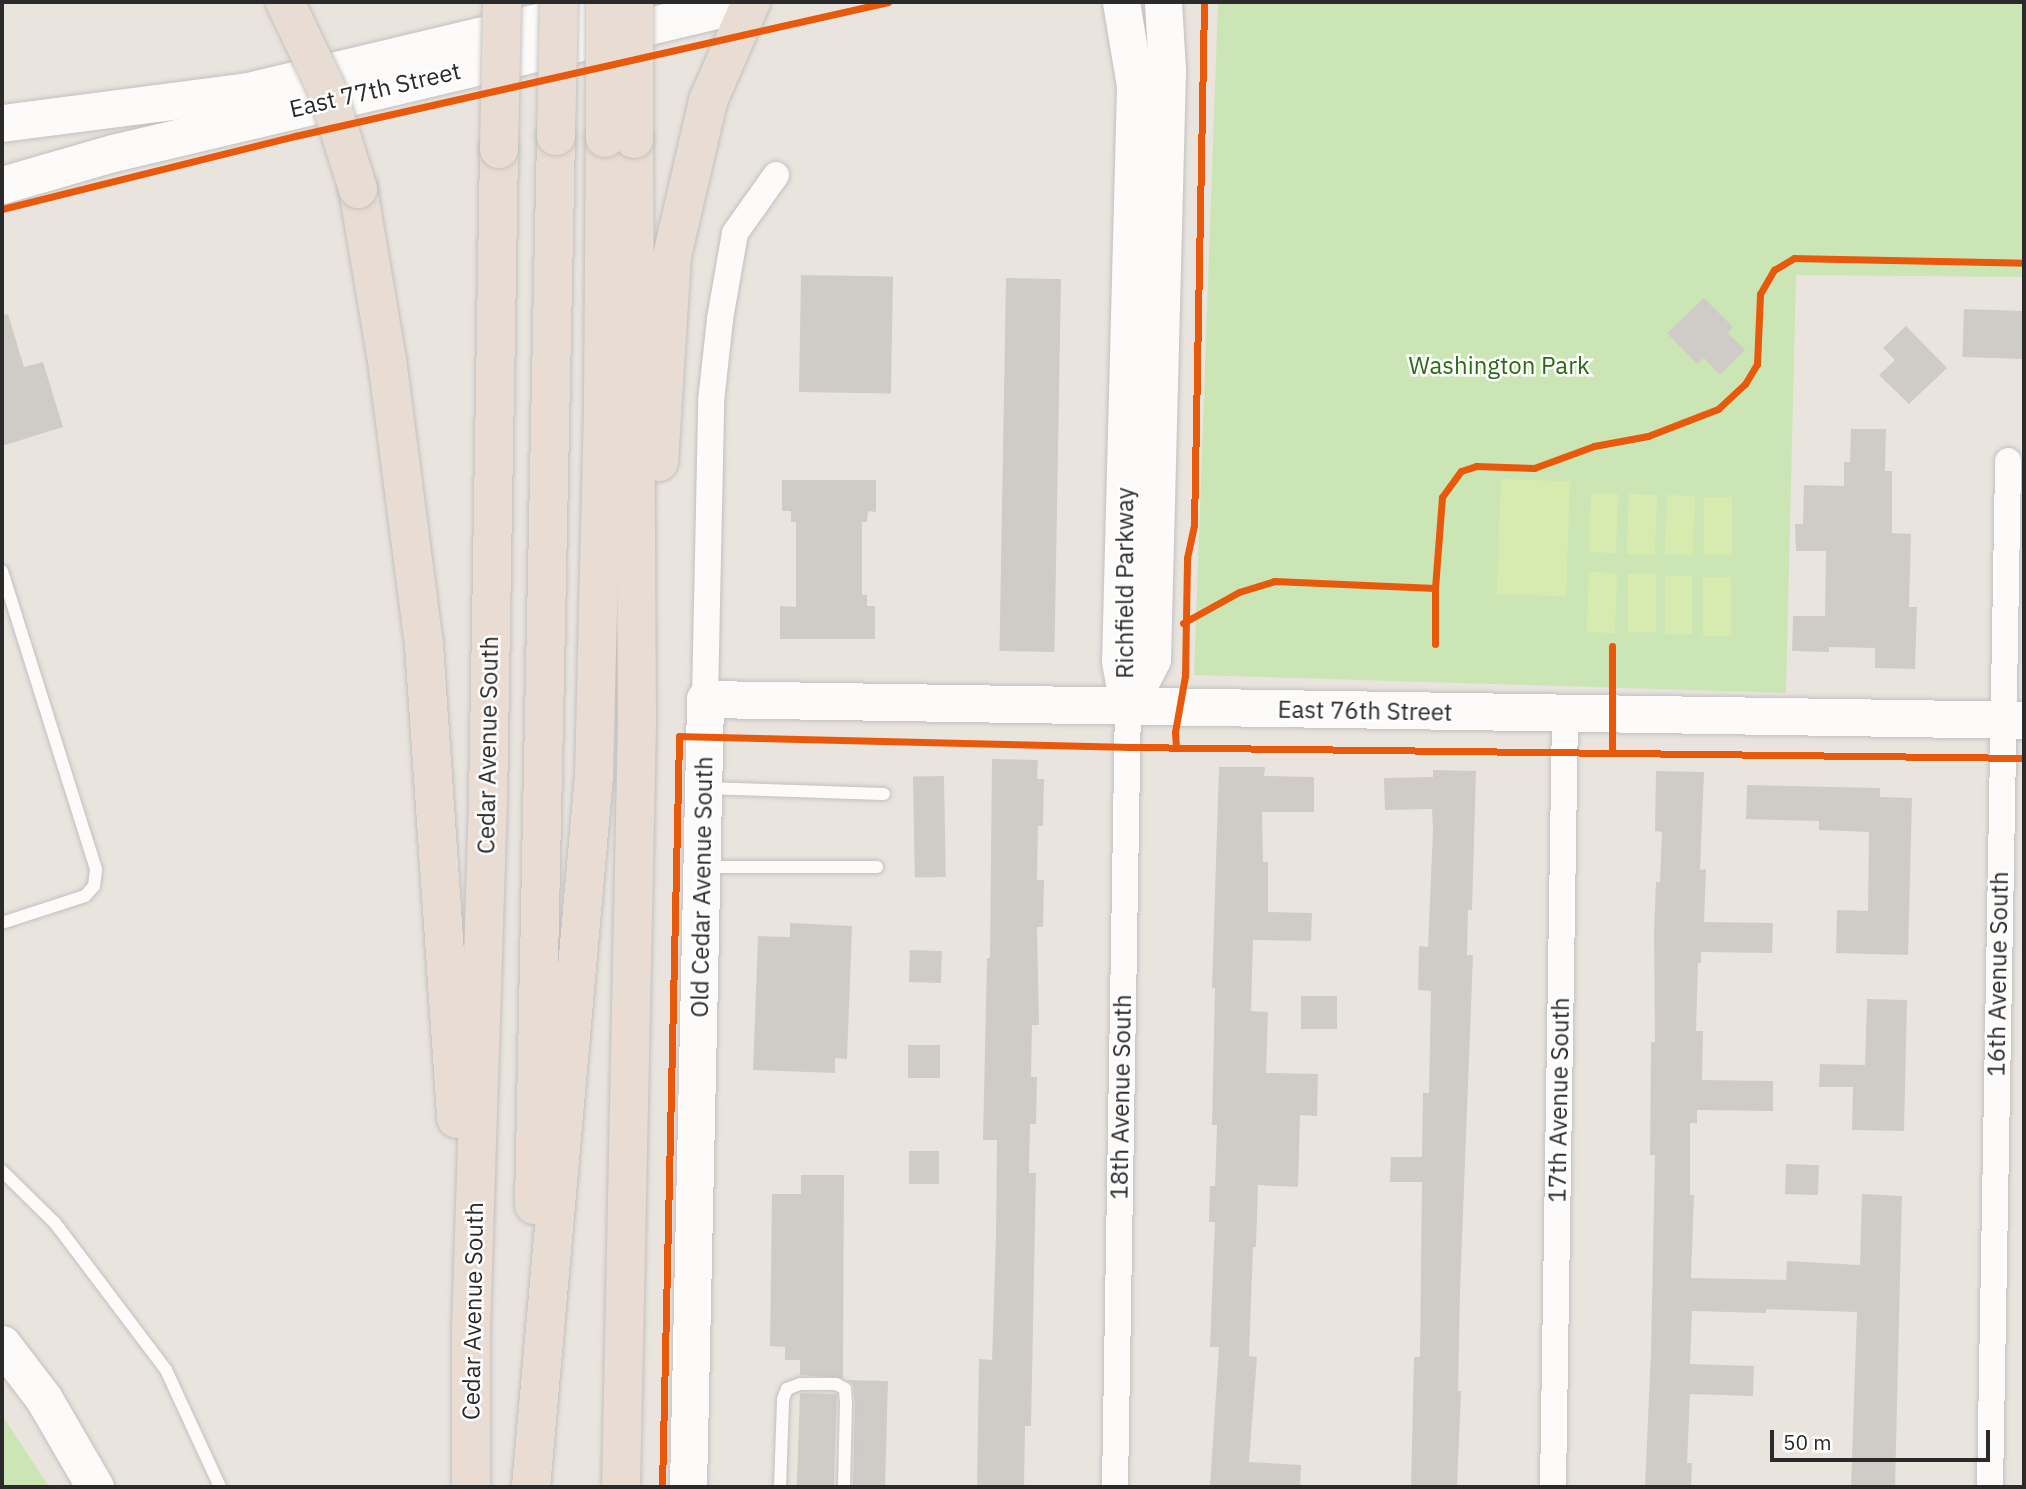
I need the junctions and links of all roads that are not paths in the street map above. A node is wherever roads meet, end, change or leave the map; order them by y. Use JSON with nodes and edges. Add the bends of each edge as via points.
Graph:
{"nodes":[{"id":1,"x":285,"y":2,"type":"edge"},
{"id":2,"x":502,"y":2,"type":"edge"},
{"id":3,"x":559,"y":2,"type":"edge"},
{"id":4,"x":605,"y":2,"type":"edge"},
{"id":5,"x":623,"y":2,"type":"edge"},
{"id":6,"x":634,"y":2,"type":"edge"},
{"id":7,"x":751,"y":2,"type":"edge"},
{"id":8,"x":1121,"y":2,"type":"edge"},
{"id":9,"x":1163,"y":2,"type":"edge"},
{"id":10,"x":2,"y":124,"type":"edge"},
{"id":11,"x":619,"y":138,"type":"junction"},
{"id":12,"x":776,"y":175,"type":"dead end"},
{"id":13,"x":2,"y":185,"type":"edge"},
{"id":14,"x":2008,"y":461,"type":"dead end"},
{"id":15,"x":2,"y":571,"type":"edge"},
{"id":16,"x":705,"y":699,"type":"junction"},
{"id":17,"x":1128,"y":706,"type":"junction"},
{"id":18,"x":1565,"y":713,"type":"junction"},
{"id":19,"x":2013,"y":720,"type":"edge"},
{"id":20,"x":637,"y":725,"type":"junction"},
{"id":21,"x":705,"y":788,"type":"junction"},
{"id":22,"x":884,"y":794,"type":"dead end"},
{"id":23,"x":702,"y":867,"type":"junction"},
{"id":24,"x":877,"y":867,"type":"dead end"},
{"id":25,"x":2,"y":923,"type":"edge"},
{"id":26,"x":2,"y":1171,"type":"edge"},
{"id":27,"x":471,"y":1330,"type":"junction"},
{"id":28,"x":2,"y":1344,"type":"edge"},
{"id":29,"x":95,"y":1487,"type":"edge"},
{"id":30,"x":220,"y":1487,"type":"edge"},
{"id":31,"x":471,"y":1487,"type":"edge"},
{"id":32,"x":529,"y":1487,"type":"edge"},
{"id":33,"x":621,"y":1487,"type":"edge"},
{"id":34,"x":688,"y":1487,"type":"edge"},
{"id":35,"x":779,"y":1487,"type":"edge"},
{"id":36,"x":844,"y":1487,"type":"edge"},
{"id":37,"x":1115,"y":1487,"type":"edge"},
{"id":38,"x":1553,"y":1487,"type":"edge"},
{"id":39,"x":1990,"y":1487,"type":"edge"}],
"edges":[{"from":1,"to":27,"type":"highway","bridge":true,"via":[[326,88],[358,190],[387,360],[425,645]]},
{"from":2,"to":27,"type":"highway","name":"Cedar Avenue South","bridge":true,"via":[[488,801]]},
{"from":3,"to":32,"type":"highway","bridge":true},
{"from":4,"to":11,"type":"highway","bridge":true},
{"from":5,"to":10,"type":"street","name":"East 77th Street","via":[[248,91]]},
{"from":6,"to":11,"type":"highway","bridge":true},
{"from":7,"to":13,"type":"street","name":"East 77th Street","via":[[113,153]]},
{"from":7,"to":20,"type":"highway","via":[[708,101],[672,256],[650,661]]},
{"from":8,"to":17,"type":"street","name":"Richfield Parkway","via":[[1135,86],[1120,661]]},
{"from":9,"to":17,"type":"street","name":"Richfield Parkway","via":[[1167,70],[1152,659]]},
{"from":11,"to":20,"type":"highway"},
{"from":11,"to":32,"type":"highway","via":[[603,401],[594,776]]},
{"from":12,"to":16,"type":"street","name":"Old Cedar Avenue South","via":[[735,233],[720,318],[710,401]]},
{"from":14,"to":19,"type":"street","name":"16th Avenue South"},
{"from":15,"to":25,"type":"lane","via":[[96,870],[94,886],[85,895]]},
{"from":16,"to":17,"type":"street","name":"East 76th Street"},
{"from":16,"to":21,"type":"street","name":"Old Cedar Avenue South"},
{"from":17,"to":18,"type":"street","name":"East 76th Street"},
{"from":17,"to":37,"type":"street","name":"18th Avenue South"},
{"from":18,"to":19,"type":"street","name":"East 76th Street"},
{"from":18,"to":38,"type":"street","name":"17th Avenue South"},
{"from":19,"to":39,"type":"street","name":"16th Avenue South"},
{"from":20,"to":33,"type":"highway"},
{"from":21,"to":22,"type":"lane"},
{"from":21,"to":23,"type":"street","name":"Old Cedar Avenue South"},
{"from":23,"to":24,"type":"lane"},
{"from":23,"to":34,"type":"street","name":"Old Cedar Avenue South"},
{"from":26,"to":30,"type":"lane","via":[[55,1223],[166,1370]]},
{"from":27,"to":31,"type":"highway","name":"Cedar Avenue South"},
{"from":28,"to":29,"type":"street","via":[[44,1399]]},
{"from":35,"to":36,"type":"lane","via":[[787,1389],[800,1384],[836,1384],[845,1389]]}]}
